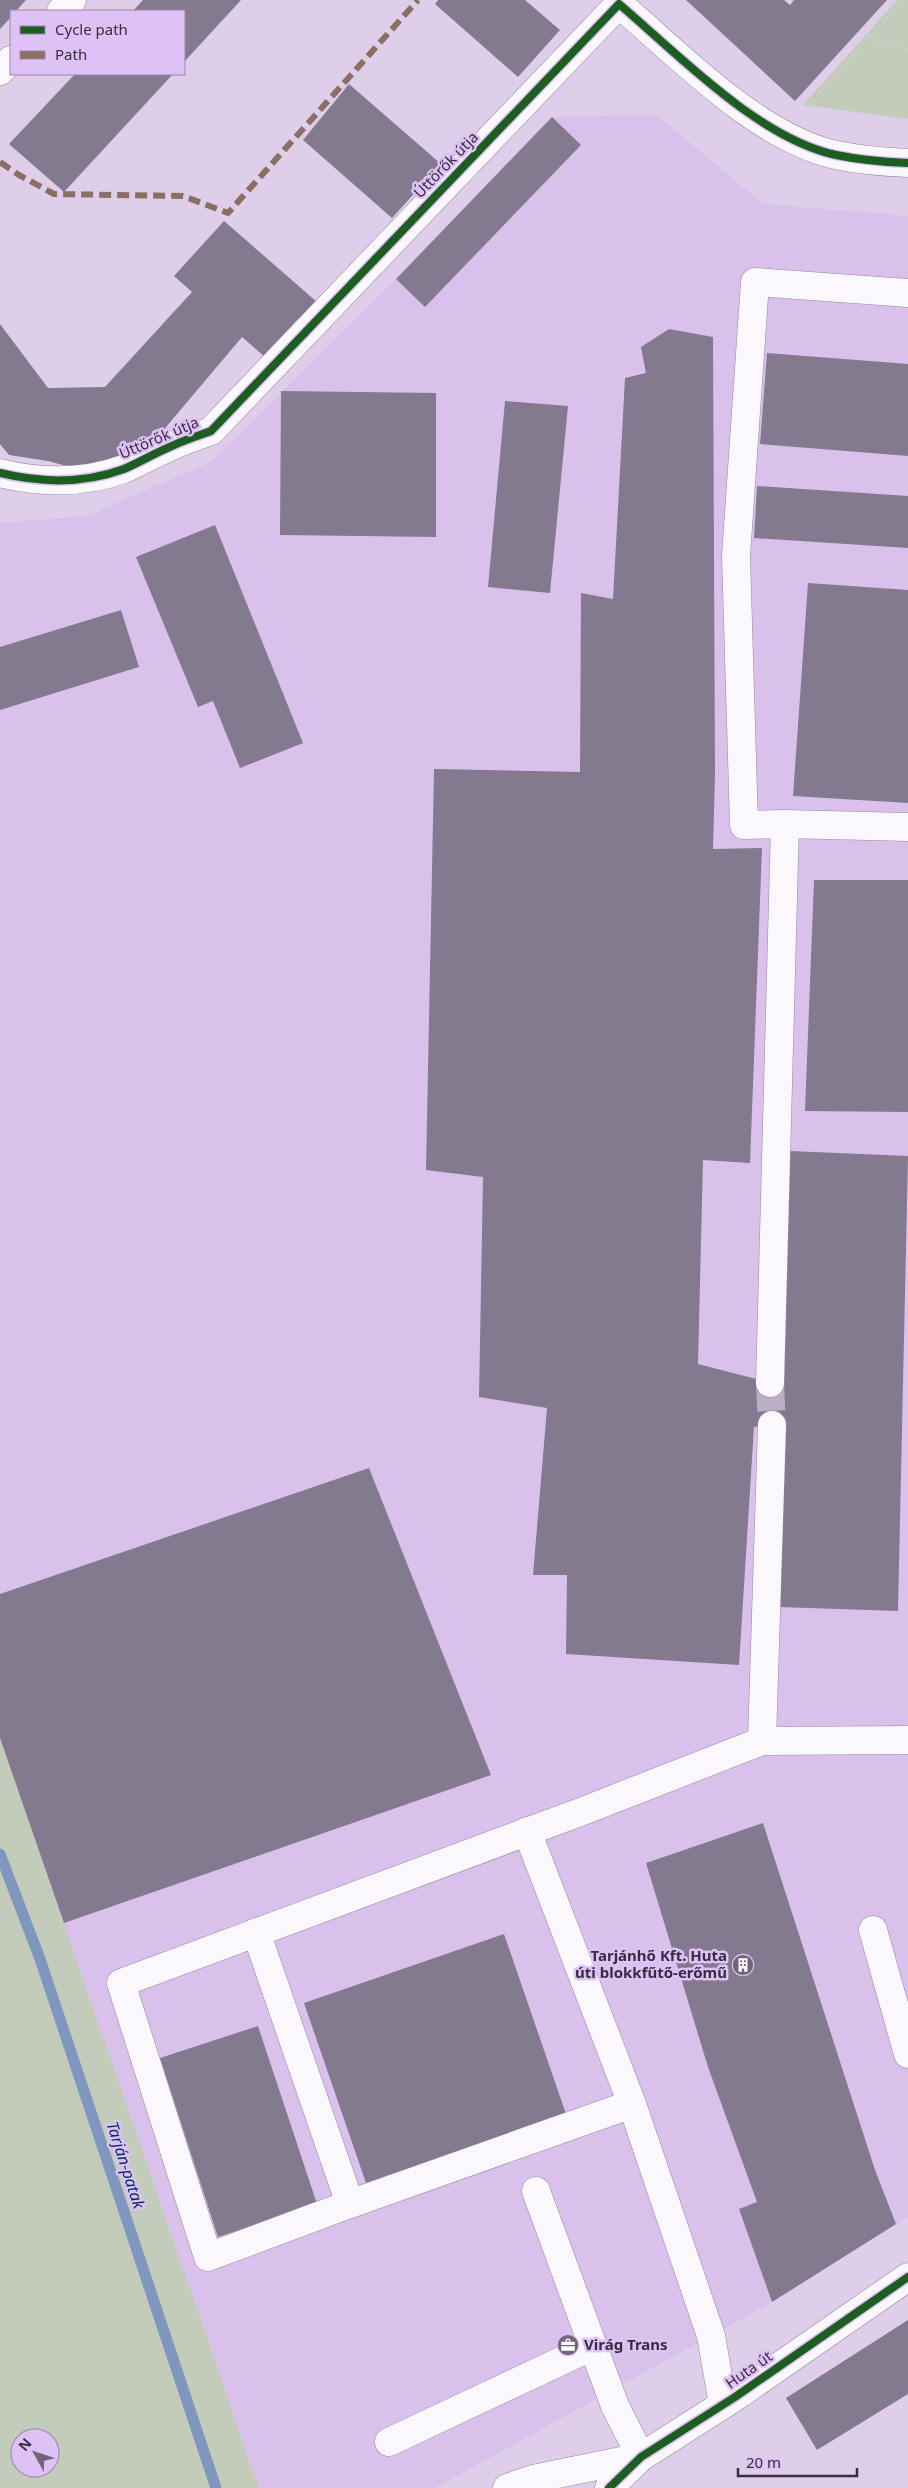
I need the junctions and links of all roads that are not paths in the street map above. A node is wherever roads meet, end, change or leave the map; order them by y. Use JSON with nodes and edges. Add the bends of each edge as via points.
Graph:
{"nodes":[{"id":1,"x":72,"y":0,"type":"edge"},
{"id":2,"x":617,"y":2,"type":"edge"},
{"id":3,"x":62,"y":10,"type":"edge"},
{"id":4,"x":10,"y":61,"type":"edge"},
{"id":5,"x":0,"y":71,"type":"edge"},
{"id":6,"x":908,"y":163,"type":"edge"},
{"id":7,"x":908,"y":293,"type":"edge"},
{"id":8,"x":0,"y":473,"type":"edge"},
{"id":9,"x":785,"y":824,"type":"junction"},
{"id":10,"x":908,"y":827,"type":"edge"},
{"id":11,"x":770,"y":1382,"type":"tunnel mouth"},
{"id":12,"x":772,"y":1425,"type":"tunnel mouth"},
{"id":13,"x":908,"y":1740,"type":"edge"},
{"id":14,"x":762,"y":1741,"type":"junction"},
{"id":15,"x":527,"y":1832,"type":"junction"},
{"id":16,"x":873,"y":1930,"type":"dead end"},
{"id":17,"x":256,"y":1932,"type":"junction"},
{"id":18,"x":908,"y":2054,"type":"edge"},
{"id":19,"x":632,"y":2104,"type":"junction"},
{"id":20,"x":536,"y":2191,"type":"dead end"},
{"id":21,"x":350,"y":2204,"type":"junction"},
{"id":22,"x":908,"y":2277,"type":"edge"},
{"id":23,"x":593,"y":2346,"type":"junction"},
{"id":24,"x":723,"y":2404,"type":"junction"},
{"id":25,"x":389,"y":2442,"type":"dead end"},
{"id":26,"x":641,"y":2457,"type":"junction"},
{"id":27,"x":507,"y":2488,"type":"edge"},
{"id":28,"x":609,"y":2488,"type":"edge"}],
"edges":[{"from":1,"to":3,"type":"street"},
{"from":2,"to":6,"type":"street","name":"Úttörők útja","via":[[712,83],[774,130],[834,155]]},
{"from":2,"to":8,"type":"street","name":"Úttörők útja","via":[[211,431],[172,445],[122,470],[92,478],[60,481],[25,479]]},
{"from":4,"to":5,"type":"street"},
{"from":7,"to":9,"type":"street","via":[[755,282],[736,556],[744,825]]},
{"from":9,"to":10,"type":"street"},
{"from":9,"to":11,"type":"street"},
{"from":12,"to":14,"type":"street"},
{"from":13,"to":14,"type":"street"},
{"from":14,"to":15,"type":"street"},
{"from":15,"to":17,"type":"street"},
{"from":15,"to":19,"type":"street"},
{"from":16,"to":18,"type":"street"},
{"from":17,"to":21,"type":"street"},
{"from":17,"to":21,"type":"street","via":[[121,1983],[208,2257]]},
{"from":19,"to":21,"type":"street"},
{"from":19,"to":24,"type":"street","via":[[711,2336]]},
{"from":20,"to":23,"type":"street"},
{"from":22,"to":24,"type":"street","name":"Huta út"},
{"from":23,"to":25,"type":"street"},
{"from":23,"to":26,"type":"street","via":[[615,2406]]},
{"from":24,"to":26,"type":"street","name":"Huta út"},
{"from":26,"to":27,"type":"street","name":"Huta út","via":[[533,2479]]},
{"from":26,"to":28,"type":"street","name":"Huta út"}]}
